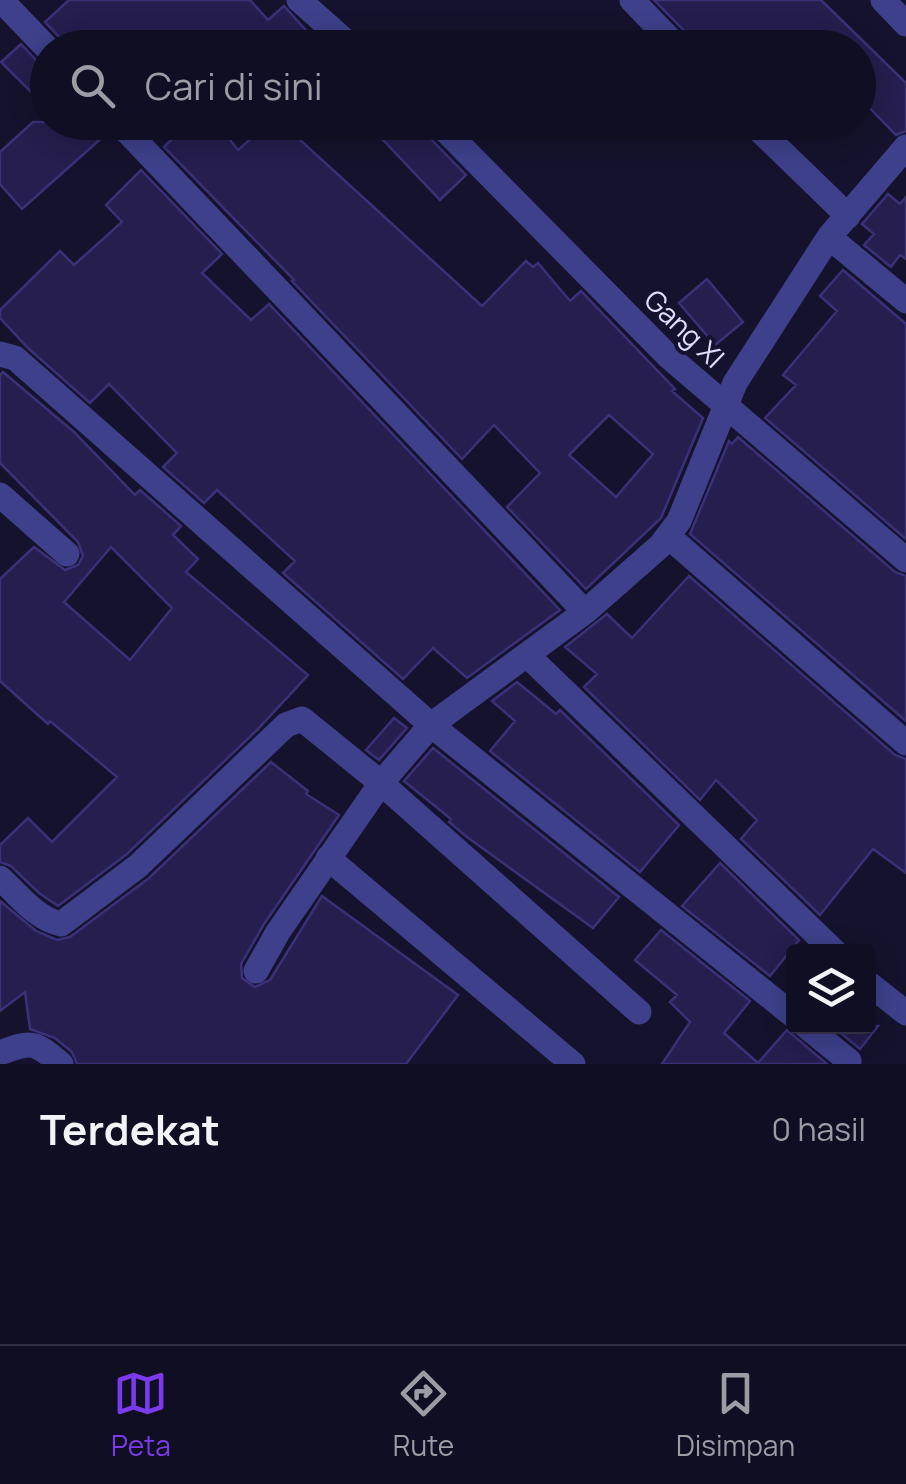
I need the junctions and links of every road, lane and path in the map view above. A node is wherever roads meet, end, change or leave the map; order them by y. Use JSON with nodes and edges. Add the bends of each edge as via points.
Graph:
{"nodes":[{"id":1,"x":1,"y":0,"type":"edge"},
{"id":2,"x":300,"y":0,"type":"edge"},
{"id":3,"x":632,"y":0,"type":"edge"},
{"id":4,"x":883,"y":0,"type":"edge"},
{"id":5,"x":906,"y":24,"type":"edge"},
{"id":6,"x":30,"y":30,"type":"edge"},
{"id":7,"x":333,"y":30,"type":"edge"},
{"id":8,"x":661,"y":30,"type":"edge"},
{"id":9,"x":135,"y":140,"type":"edge"},
{"id":10,"x":455,"y":140,"type":"edge"},
{"id":11,"x":770,"y":140,"type":"edge"},
{"id":12,"x":906,"y":147,"type":"edge"},
{"id":13,"x":848,"y":216,"type":"junction"},
{"id":14,"x":830,"y":238,"type":"junction"},
{"id":15,"x":906,"y":301,"type":"edge"},
{"id":16,"x":0,"y":354,"type":"edge"},
{"id":17,"x":726,"y":408,"type":"junction"},
{"id":18,"x":0,"y":495,"type":"edge"},
{"id":19,"x":669,"y":537,"type":"junction"},
{"id":20,"x":67,"y":554,"type":"dead end"},
{"id":21,"x":906,"y":560,"type":"edge"},
{"id":22,"x":586,"y":612,"type":"junction"},
{"id":23,"x":528,"y":656,"type":"junction"},
{"id":24,"x":431,"y":725,"type":"junction"},
{"id":25,"x":906,"y":742,"type":"edge"},
{"id":26,"x":381,"y":783,"type":"junction"},
{"id":27,"x":328,"y":858,"type":"junction"},
{"id":28,"x":0,"y":878,"type":"edge"},
{"id":29,"x":828,"y":944,"type":"edge"},
{"id":30,"x":256,"y":971,"type":"dead end"},
{"id":31,"x":876,"y":989,"type":"edge"},
{"id":32,"x":786,"y":1010,"type":"edge"},
{"id":33,"x":639,"y":1012,"type":"dead end"},
{"id":34,"x":906,"y":1012,"type":"edge"},
{"id":35,"x":816,"y":1034,"type":"edge"},
{"id":36,"x":0,"y":1053,"type":"edge"},
{"id":37,"x":849,"y":1061,"type":"dead end"},
{"id":38,"x":60,"y":1064,"type":"edge"},
{"id":39,"x":573,"y":1064,"type":"edge"}],
"edges":[{"from":1,"to":6,"type":"street"},
{"from":2,"to":7,"type":"street"},
{"from":3,"to":8,"type":"street"},
{"from":4,"to":5,"type":"street"},
{"from":9,"to":22,"type":"street"},
{"from":10,"to":17,"type":"street","name":"Gang XI"},
{"from":11,"to":13,"type":"street"},
{"from":12,"to":13,"type":"street"},
{"from":13,"to":14,"type":"street"},
{"from":14,"to":15,"type":"street"},
{"from":14,"to":17,"type":"street","via":[[735,383]]},
{"from":16,"to":24,"type":"street","via":[[15,358]]},
{"from":17,"to":19,"type":"street"},
{"from":17,"to":21,"type":"street","name":"Gang XI"},
{"from":18,"to":20,"type":"street"},
{"from":19,"to":22,"type":"street"},
{"from":19,"to":25,"type":"street"},
{"from":22,"to":23,"type":"street"},
{"from":23,"to":24,"type":"street"},
{"from":23,"to":29,"type":"street"},
{"from":24,"to":26,"type":"street"},
{"from":24,"to":32,"type":"street"},
{"from":26,"to":27,"type":"street"},
{"from":26,"to":28,"type":"street","via":[[312,724],[292,720],[138,866],[61,924],[49,922]]},
{"from":26,"to":33,"type":"street"},
{"from":27,"to":30,"type":"street"},
{"from":27,"to":39,"type":"street"},
{"from":31,"to":34,"type":"street"},
{"from":35,"to":37,"type":"street"},
{"from":36,"to":38,"type":"street","via":[[38,1044]]}]}
